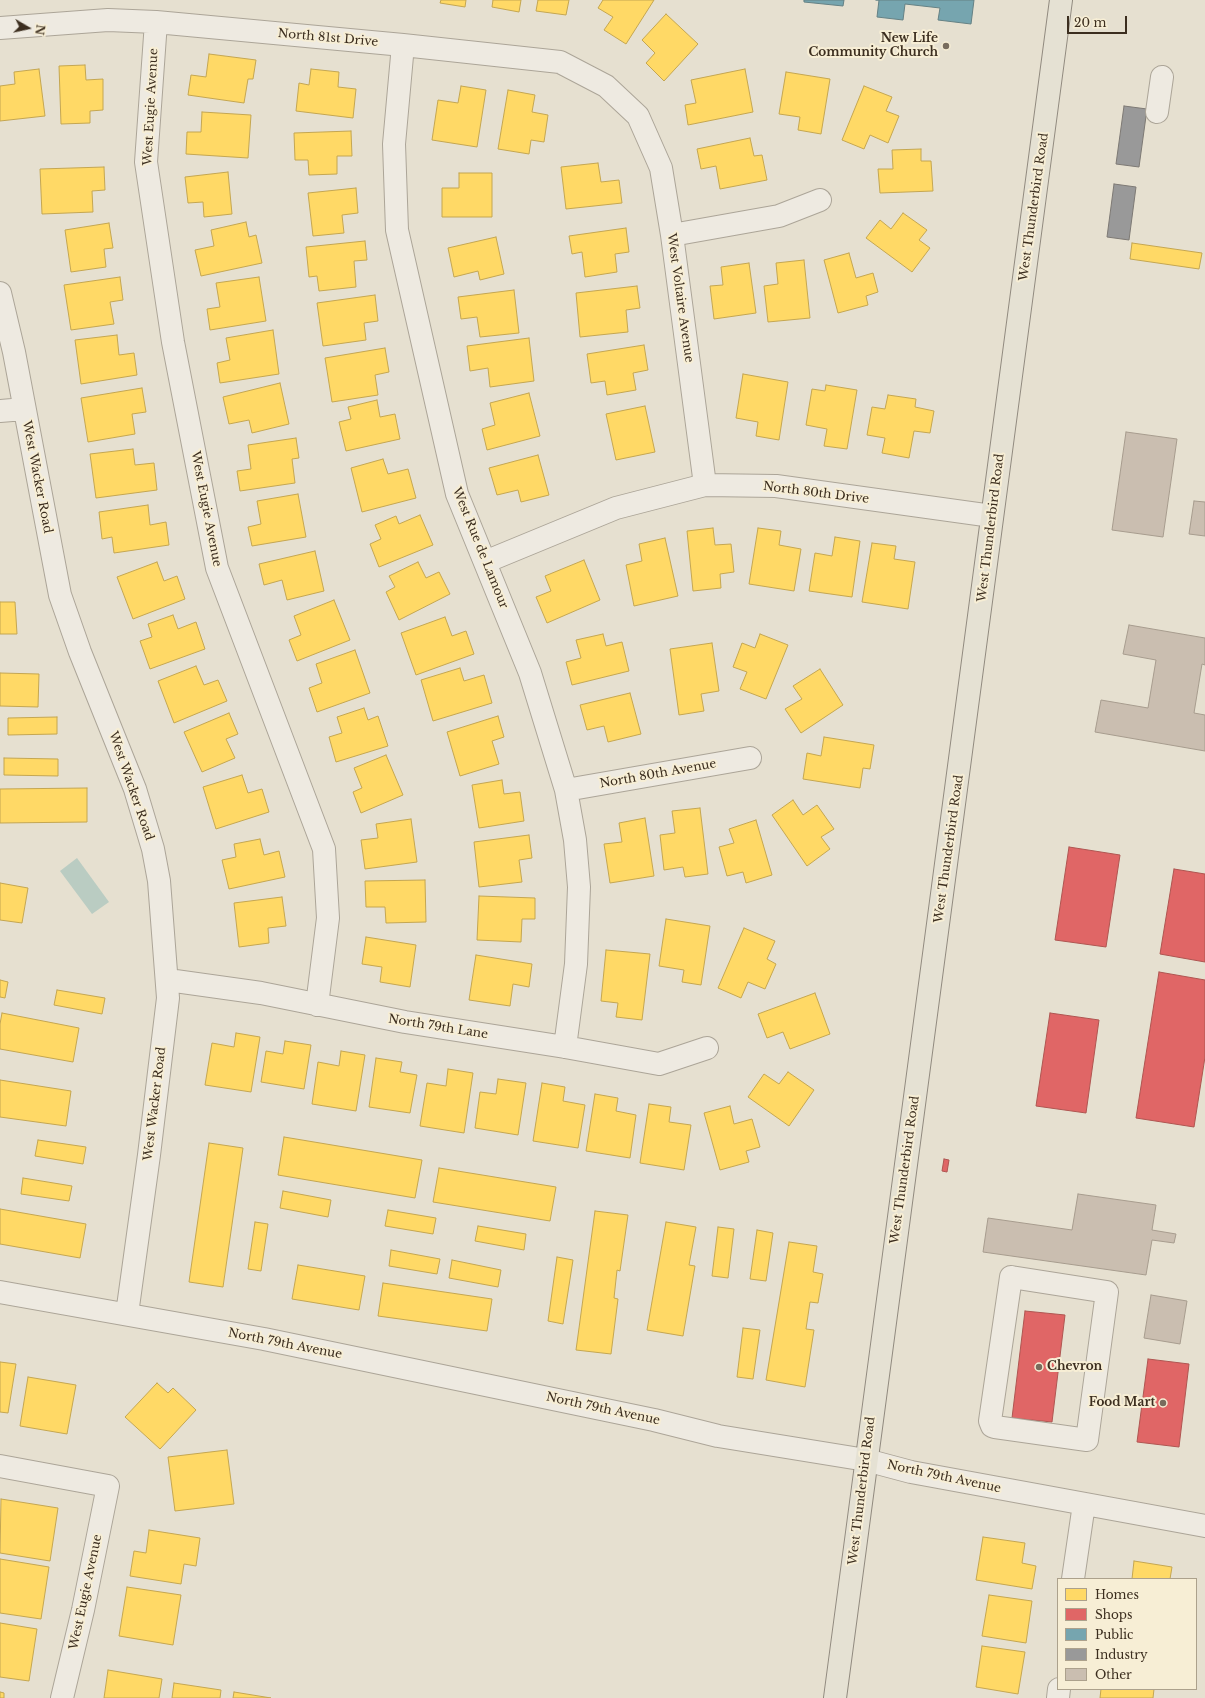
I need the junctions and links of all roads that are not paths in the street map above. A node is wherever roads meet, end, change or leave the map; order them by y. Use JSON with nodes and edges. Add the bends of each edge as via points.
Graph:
{"nodes":[{"id":1,"x":1061,"y":0,"type":"edge"},
{"id":2,"x":156,"y":22,"type":"junction"},
{"id":3,"x":0,"y":28,"type":"edge"},
{"id":4,"x":403,"y":45,"type":"junction"},
{"id":5,"x":1162,"y":77,"type":"dead end"},
{"id":6,"x":1157,"y":112,"type":"dead end"},
{"id":7,"x":638,"y":116,"type":"joint"},
{"id":8,"x":820,"y":200,"type":"dead end"},
{"id":9,"x":672,"y":235,"type":"junction"},
{"id":10,"x":0,"y":293,"type":"edge"},
{"id":11,"x":24,"y":409,"type":"junction"},
{"id":12,"x":0,"y":411,"type":"edge"},
{"id":13,"x":705,"y":485,"type":"junction"},
{"id":14,"x":992,"y":516,"type":"junction"},
{"id":15,"x":485,"y":562,"type":"junction"},
{"id":16,"x":750,"y":758,"type":"dead end"},
{"id":17,"x":566,"y":790,"type":"junction"},
{"id":18,"x":168,"y":980,"type":"junction"},
{"id":19,"x":317,"y":1005,"type":"junction"},
{"id":20,"x":565,"y":1047,"type":"junction"},
{"id":21,"x":707,"y":1048,"type":"dead end"},
{"id":22,"x":1011,"y":1277,"type":"joint"},
{"id":23,"x":0,"y":1292,"type":"edge"},
{"id":24,"x":126,"y":1314,"type":"junction"},
{"id":25,"x":866,"y":1460,"type":"junction"},
{"id":26,"x":0,"y":1466,"type":"edge"},
{"id":27,"x":1084,"y":1504,"type":"junction"},
{"id":28,"x":1205,"y":1526,"type":"edge"},
{"id":29,"x":1073,"y":1578,"type":"edge"},
{"id":30,"x":62,"y":1698,"type":"edge"},
{"id":31,"x":835,"y":1698,"type":"edge"}],
"edges":[{"from":1,"to":14,"type":"main road","name":"West Thunderbird Road"},
{"from":2,"to":3,"type":"street","name":"North 81st Drive","via":[[108,20]]},
{"from":2,"to":4,"type":"street","name":"North 81st Drive"},
{"from":2,"to":19,"type":"street","name":"West Eugie Avenue","via":[[146,162],[173,342],[217,568],[324,849],[328,918]]},
{"from":4,"to":7,"type":"street","name":"North 81st Drive","via":[[560,62],[606,86]]},
{"from":4,"to":15,"type":"street","name":"West Rue de Lamour","via":[[394,144],[397,230],[457,494]]},
{"from":5,"to":6,"type":"street"},
{"from":7,"to":9,"type":"street","name":"West Voltaire Avenue","via":[[661,168]]},
{"from":8,"to":9,"type":"street","via":[[779,216]]},
{"from":9,"to":13,"type":"street","name":"West Voltaire Avenue"},
{"from":10,"to":11,"type":"street","name":"West Wacker Road"},
{"from":11,"to":12,"type":"street"},
{"from":11,"to":18,"type":"street","name":"West Wacker Road","via":[[60,595],[135,789],[153,849],[159,881]]},
{"from":13,"to":14,"type":"street","name":"North 80th Drive","via":[[776,486]]},
{"from":13,"to":15,"type":"street","name":"North 80th Drive","via":[[616,508]]},
{"from":14,"to":25,"type":"main road","name":"West Thunderbird Road"},
{"from":15,"to":17,"type":"street","name":"West Rue de Lamour","via":[[530,673]]},
{"from":16,"to":17,"type":"street","name":"North 80th Avenue"},
{"from":17,"to":20,"type":"street","name":"West Rue de Lamour","via":[[575,840],[579,887],[576,964]]},
{"from":18,"to":19,"type":"street","name":"North 79th Lane","via":[[261,993]]},
{"from":18,"to":24,"type":"street","name":"West Wacker Road","via":[[164,1037]]},
{"from":19,"to":20,"type":"street","name":"North 79th Lane","via":[[405,1022]]},
{"from":20,"to":21,"type":"street","name":"North 79th Lane","via":[[659,1064]]},
{"from":22,"to":22,"type":"street","via":[[1107,1292],[1087,1440],[992,1426],[990,1421]]},
{"from":23,"to":24,"type":"street","name":"North 79th Avenue"},
{"from":24,"to":25,"type":"street","name":"North 79th Avenue","via":[[264,1339],[646,1418],[718,1436]]},
{"from":25,"to":27,"type":"street","name":"North 79th Avenue","via":[[910,1472]]},
{"from":25,"to":31,"type":"main road","name":"West Thunderbird Road"},
{"from":26,"to":30,"type":"street","name":"West Eugie Avenue","via":[[108,1486]]},
{"from":27,"to":28,"type":"street","name":"North 79th Avenue"},
{"from":27,"to":29,"type":"street"}]}
